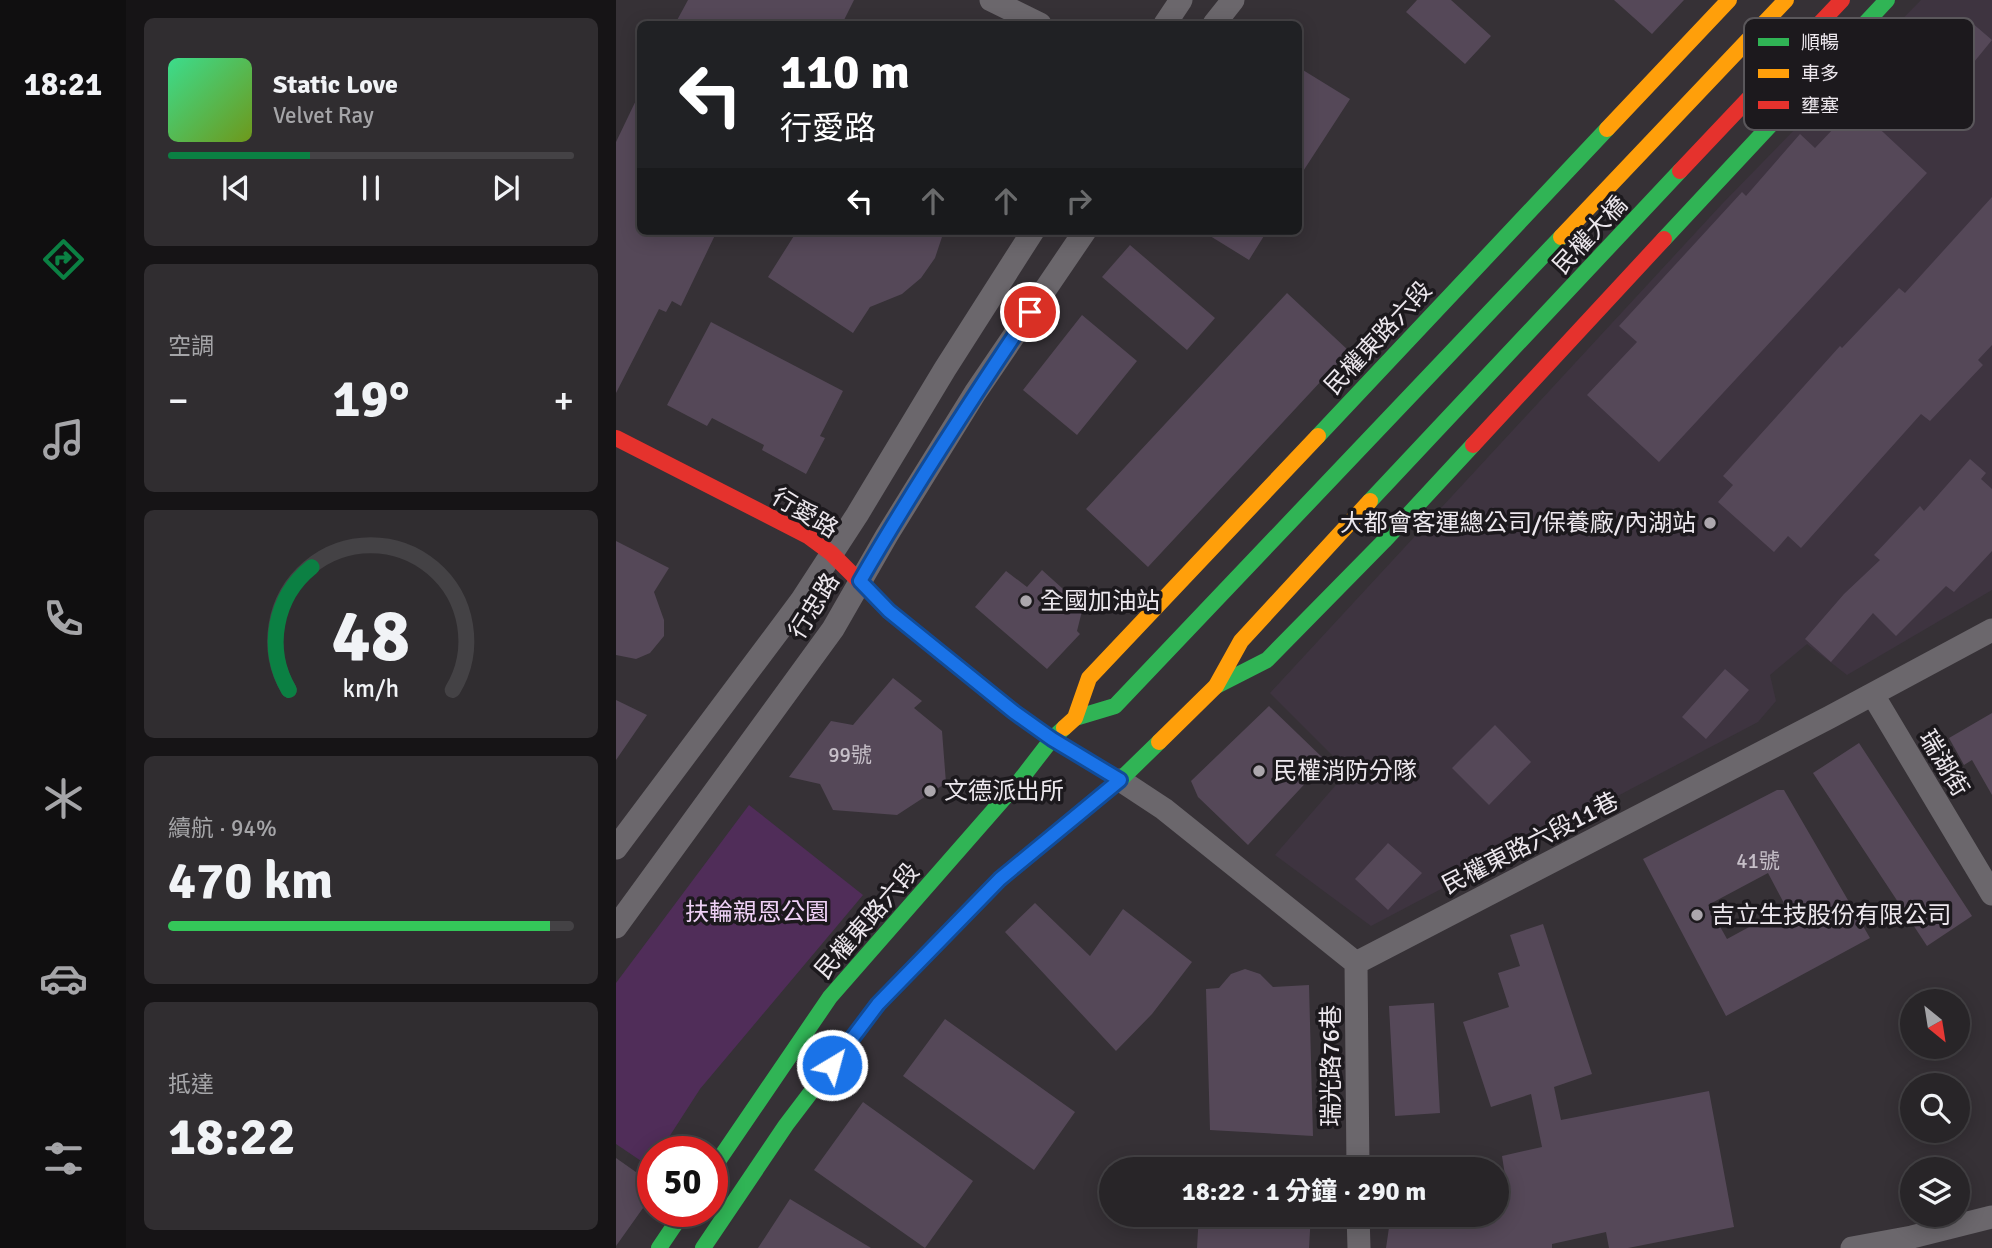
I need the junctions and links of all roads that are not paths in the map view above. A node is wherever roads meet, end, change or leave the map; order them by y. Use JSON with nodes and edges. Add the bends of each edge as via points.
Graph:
{"nodes":[{"id":1,"x":991,"y":0,"type":"edge"},
{"id":2,"x":1181,"y":0,"type":"edge"},
{"id":3,"x":1233,"y":0,"type":"edge"},
{"id":4,"x":1729,"y":0,"type":"edge"},
{"id":5,"x":1786,"y":0,"type":"edge"},
{"id":6,"x":1842,"y":0,"type":"edge"},
{"id":7,"x":1887,"y":0,"type":"edge"},
{"id":8,"x":1769,"y":18,"type":"edge"},
{"id":9,"x":1825,"y":18,"type":"edge"},
{"id":10,"x":1862,"y":18,"type":"edge"},
{"id":11,"x":1871,"y":18,"type":"edge"},
{"id":12,"x":1034,"y":21,"type":"edge"},
{"id":13,"x":1167,"y":21,"type":"edge"},
{"id":14,"x":1216,"y":21,"type":"edge"},
{"id":15,"x":1744,"y":44,"type":"edge"},
{"id":16,"x":1744,"y":104,"type":"edge"},
{"id":17,"x":1766,"y":130,"type":"edge"},
{"id":18,"x":1030,"y":235,"type":"edge"},
{"id":19,"x":1082,"y":235,"type":"edge"},
{"id":20,"x":616,"y":438,"type":"edge"},
{"id":21,"x":1339,"y":472,"type":"joint"},
{"id":22,"x":831,"y":553,"type":"junction"},
{"id":23,"x":860,"y":581,"type":"junction"},
{"id":24,"x":1992,"y":630,"type":"edge"},
{"id":25,"x":1216,"y":686,"type":"junction"},
{"id":26,"x":1873,"y":695,"type":"junction"},
{"id":27,"x":1075,"y":718,"type":"junction"},
{"id":28,"x":1052,"y":739,"type":"junction"},
{"id":29,"x":1120,"y":780,"type":"junction"},
{"id":30,"x":616,"y":848,"type":"edge"},
{"id":31,"x":1992,"y":894,"type":"edge"},
{"id":32,"x":616,"y":927,"type":"edge"},
{"id":33,"x":1356,"y":963,"type":"junction"},
{"id":34,"x":728,"y":1147,"type":"edge"},
{"id":35,"x":1358,"y":1157,"type":"edge"},
{"id":36,"x":1992,"y":1217,"type":"edge"},
{"id":37,"x":673,"y":1227,"type":"edge"},
{"id":38,"x":1358,"y":1227,"type":"edge"},
{"id":39,"x":1913,"y":1242,"type":"edge"},
{"id":40,"x":659,"y":1248,"type":"edge"},
{"id":41,"x":703,"y":1248,"type":"edge"},
{"id":42,"x":1359,"y":1248,"type":"edge"},
{"id":43,"x":1852,"y":1248,"type":"edge"}],
"edges":[{"from":1,"to":12,"type":"street"},
{"from":2,"to":13,"type":"street"},
{"from":3,"to":14,"type":"street"},
{"from":4,"to":27,"type":"main road","name":"民權東路六段","via":[[1090,678]]},
{"from":5,"to":8,"type":"main road","name":"民權大橋"},
{"from":6,"to":9,"type":"main road","name":"民權大橋"},
{"from":6,"to":10,"type":"street"},
{"from":7,"to":11,"type":"main road"},
{"from":15,"to":21,"type":"main road","name":"民權大橋"},
{"from":16,"to":25,"type":"main road","name":"民權大橋","via":[[1241,641]]},
{"from":17,"to":25,"type":"main road","via":[[1384,541],[1267,660]]},
{"from":18,"to":22,"type":"street","name":"行忠路"},
{"from":19,"to":23,"type":"street","name":"行忠路","via":[[975,393]]},
{"from":20,"to":22,"type":"main road","name":"行愛路","via":[[808,536]]},
{"from":21,"to":27,"type":"main road","name":"民權東路六段","via":[[1115,706]]},
{"from":22,"to":23,"type":"main road","name":"行愛路"},
{"from":22,"to":30,"type":"street","name":"行忠路","via":[[801,601]]},
{"from":23,"to":28,"type":"main road","name":"行愛路","via":[[889,611]]},
{"from":23,"to":32,"type":"street","name":"行忠路","via":[[833,629]]},
{"from":24,"to":26,"type":"street","name":"民權東路六段11巷"},
{"from":25,"to":29,"type":"main road"},
{"from":26,"to":31,"type":"street","name":"瑞湖街"},
{"from":26,"to":33,"type":"street","name":"民權東路六段11巷"},
{"from":27,"to":28,"type":"main road","name":"民權東路六段"},
{"from":28,"to":29,"type":"main road","name":"行愛路"},
{"from":28,"to":34,"type":"main road","name":"民權東路六段","via":[[830,997]]},
{"from":29,"to":33,"type":"street","via":[[1164,809]]},
{"from":29,"to":41,"type":"main road","via":[[1000,879],[878,1004],[786,1125]]},
{"from":33,"to":35,"type":"street","name":"瑞光路76巷"},
{"from":36,"to":39,"type":"street"},
{"from":37,"to":40,"type":"main road"},
{"from":38,"to":42,"type":"street"},
{"from":39,"to":43,"type":"street"}]}
